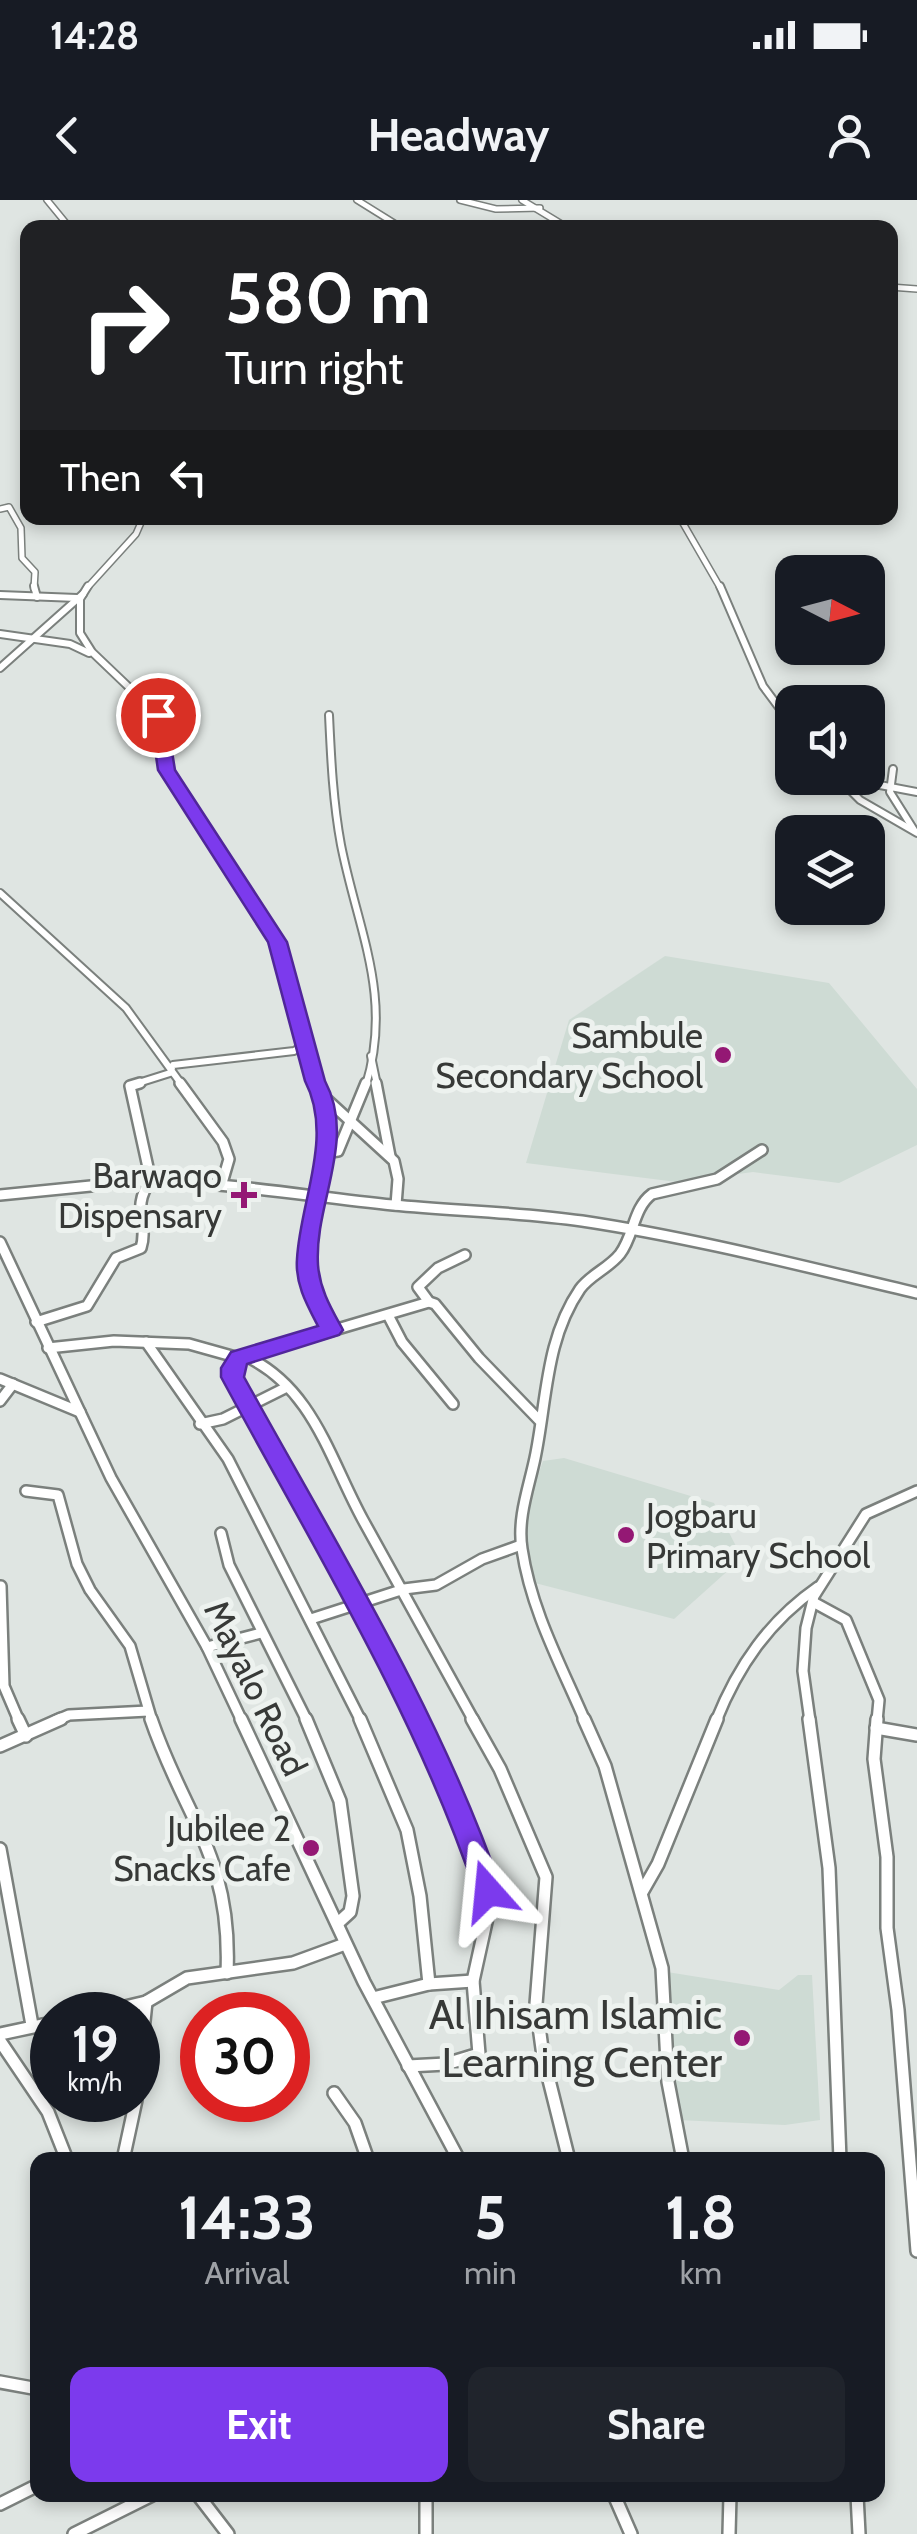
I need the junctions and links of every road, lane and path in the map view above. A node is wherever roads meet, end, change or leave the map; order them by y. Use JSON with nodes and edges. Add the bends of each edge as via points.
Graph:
{"nodes":[{"id":1,"x":48,"y":200,"type":"edge"},
{"id":2,"x":357,"y":200,"type":"edge"},
{"id":3,"x":460,"y":200,"type":"edge"},
{"id":4,"x":522,"y":200,"type":"edge"},
{"id":5,"x":540,"y":208,"type":"junction"},
{"id":6,"x":64,"y":220,"type":"edge"},
{"id":7,"x":389,"y":220,"type":"edge"},
{"id":8,"x":557,"y":220,"type":"edge"},
{"id":9,"x":0,"y":509,"type":"edge"},
{"id":10,"x":140,"y":525,"type":"edge"},
{"id":11,"x":684,"y":525,"type":"edge"},
{"id":12,"x":0,"y":595,"type":"edge"},
{"id":13,"x":80,"y":596,"type":"junction"},
{"id":14,"x":38,"y":597,"type":"junction"},
{"id":15,"x":0,"y":634,"type":"edge"},
{"id":16,"x":36,"y":639,"type":"junction"},
{"id":17,"x":103,"y":660,"type":"junction"},
{"id":18,"x":0,"y":668,"type":"edge"},
{"id":19,"x":775,"y":702,"type":"edge"},
{"id":20,"x":329,"y":714,"type":"dead end"},
{"id":21,"x":893,"y":769,"type":"dead end"},
{"id":22,"x":885,"y":787,"type":"edge"},
{"id":23,"x":890,"y":788,"type":"junction"},
{"id":24,"x":917,"y":792,"type":"edge"},
{"id":25,"x":856,"y":795,"type":"edge"},
{"id":26,"x":916,"y":832,"type":"edge"},
{"id":27,"x":0,"y":894,"type":"edge"},
{"id":28,"x":306,"y":1044,"type":"junction"},
{"id":29,"x":370,"y":1055,"type":"junction"},
{"id":30,"x":170,"y":1073,"type":"junction"},
{"id":31,"x":323,"y":1096,"type":"junction"},
{"id":32,"x":352,"y":1125,"type":"junction"},
{"id":33,"x":762,"y":1150,"type":"dead end"},
{"id":34,"x":324,"y":1154,"type":"junction"},
{"id":35,"x":390,"y":1156,"type":"junction"},
{"id":36,"x":150,"y":1180,"type":"junction"},
{"id":37,"x":222,"y":1183,"type":"junction"},
{"id":38,"x":0,"y":1195,"type":"edge"},
{"id":39,"x":320,"y":1195,"type":"junction"},
{"id":40,"x":396,"y":1205,"type":"junction"},
{"id":41,"x":634,"y":1230,"type":"junction"},
{"id":42,"x":0,"y":1242,"type":"edge"},
{"id":43,"x":464,"y":1255,"type":"dead end"},
{"id":44,"x":917,"y":1293,"type":"edge"},
{"id":45,"x":430,"y":1302,"type":"junction"},
{"id":46,"x":388,"y":1315,"type":"junction"},
{"id":47,"x":36,"y":1322,"type":"junction"},
{"id":48,"x":332,"y":1330,"type":"junction"},
{"id":49,"x":146,"y":1342,"type":"junction"},
{"id":50,"x":48,"y":1348,"type":"junction"},
{"id":51,"x":242,"y":1357,"type":"junction"},
{"id":52,"x":0,"y":1378,"type":"edge"},
{"id":53,"x":13,"y":1384,"type":"junction"},
{"id":54,"x":285,"y":1388,"type":"junction"},
{"id":55,"x":0,"y":1401,"type":"edge"},
{"id":56,"x":453,"y":1404,"type":"dead end"},
{"id":57,"x":250,"y":1408,"type":"junction"},
{"id":58,"x":80,"y":1412,"type":"junction"},
{"id":59,"x":539,"y":1420,"type":"junction"},
{"id":60,"x":200,"y":1424,"type":"junction"},
{"id":61,"x":26,"y":1491,"type":"dead end"},
{"id":62,"x":917,"y":1491,"type":"edge"},
{"id":63,"x":222,"y":1532,"type":"dead end"},
{"id":64,"x":522,"y":1545,"type":"junction"},
{"id":65,"x":1,"y":1586,"type":"edge"},
{"id":66,"x":818,"y":1588,"type":"junction"},
{"id":67,"x":404,"y":1589,"type":"junction"},
{"id":68,"x":813,"y":1602,"type":"junction"},
{"id":69,"x":356,"y":1604,"type":"junction"},
{"id":70,"x":311,"y":1619,"type":"junction"},
{"id":71,"x":261,"y":1634,"type":"junction"},
{"id":72,"x":207,"y":1647,"type":"junction"},
{"id":73,"x":148,"y":1711,"type":"junction"},
{"id":74,"x":876,"y":1728,"type":"junction"},
{"id":75,"x":917,"y":1735,"type":"edge"},
{"id":76,"x":26,"y":1736,"type":"junction"},
{"id":77,"x":0,"y":1746,"type":"edge"},
{"id":78,"x":0,"y":1849,"type":"edge"},
{"id":79,"x":3,"y":1882,"type":"edge"},
{"id":80,"x":642,"y":1892,"type":"junction"},
{"id":81,"x":338,"y":1923,"type":"junction"},
{"id":82,"x":345,"y":1944,"type":"junction"},
{"id":83,"x":228,"y":1973,"type":"junction"},
{"id":84,"x":473,"y":1981,"type":"junction"},
{"id":85,"x":429,"y":1984,"type":"junction"},
{"id":86,"x":160,"y":1994,"type":"edge"},
{"id":87,"x":374,"y":1998,"type":"junction"},
{"id":88,"x":30,"y":2014,"type":"edge"},
{"id":89,"x":30,"y":2025,"type":"edge"},
{"id":90,"x":0,"y":2037,"type":"edge"},
{"id":91,"x":408,"y":2066,"type":"junction"},
{"id":92,"x":334,"y":2094,"type":"dead end"},
{"id":93,"x":131,"y":2122,"type":"edge"},
{"id":94,"x":65,"y":2152,"type":"edge"},
{"id":95,"x":124,"y":2152,"type":"edge"},
{"id":96,"x":365,"y":2152,"type":"edge"},
{"id":97,"x":454,"y":2152,"type":"edge"},
{"id":98,"x":568,"y":2152,"type":"edge"},
{"id":99,"x":681,"y":2152,"type":"edge"},
{"id":100,"x":840,"y":2152,"type":"edge"},
{"id":101,"x":917,"y":2251,"type":"edge"},
{"id":102,"x":0,"y":2382,"type":"edge"},
{"id":103,"x":30,"y":2388,"type":"edge"},
{"id":104,"x":30,"y":2489,"type":"edge"},
{"id":105,"x":138,"y":2502,"type":"edge"},
{"id":106,"x":203,"y":2502,"type":"edge"},
{"id":107,"x":426,"y":2502,"type":"edge"},
{"id":108,"x":617,"y":2502,"type":"edge"},
{"id":109,"x":730,"y":2502,"type":"edge"},
{"id":110,"x":857,"y":2502,"type":"edge"},
{"id":111,"x":0,"y":2504,"type":"edge"},
{"id":112,"x":225,"y":2530,"type":"edge"},
{"id":113,"x":74,"y":2534,"type":"edge"},
{"id":114,"x":207,"y":2534,"type":"edge"},
{"id":115,"x":426,"y":2534,"type":"edge"},
{"id":116,"x":631,"y":2534,"type":"edge"},
{"id":117,"x":729,"y":2534,"type":"edge"},
{"id":118,"x":859,"y":2534,"type":"edge"}],
"edges":[{"from":1,"to":6,"type":"street"},
{"from":2,"to":7,"type":"street"},
{"from":3,"to":5,"type":"street","via":[[496,210]]},
{"from":4,"to":5,"type":"street"},
{"from":5,"to":8,"type":"street"},
{"from":9,"to":14,"type":"street","via":[[9,507],[20,528],[22,558],[35,572]]},
{"from":10,"to":13,"type":"street"},
{"from":11,"to":19,"type":"street"},
{"from":12,"to":14,"type":"street"},
{"from":13,"to":14,"type":"street"},
{"from":13,"to":16,"type":"street"},
{"from":13,"to":17,"type":"street","via":[[80,633]]},
{"from":15,"to":16,"type":"street"},
{"from":16,"to":17,"type":"street","via":[[70,644]]},
{"from":16,"to":18,"type":"street"},
{"from":17,"to":28,"type":"street","via":[[158,715],[167,770],[278,942]]},
{"from":20,"to":29,"type":"street","via":[[342,848],[377,996]]},
{"from":21,"to":23,"type":"street"},
{"from":22,"to":23,"type":"street"},
{"from":23,"to":24,"type":"street"},
{"from":23,"to":26,"type":"street"},
{"from":25,"to":26,"type":"street"},
{"from":27,"to":30,"type":"street","via":[[126,1008]]},
{"from":28,"to":30,"type":"street","via":[[182,1063]]},
{"from":28,"to":31,"type":"street"},
{"from":29,"to":32,"type":"street"},
{"from":29,"to":35,"type":"street"},
{"from":30,"to":36,"type":"street","via":[[130,1086]]},
{"from":30,"to":37,"type":"street","via":[[227,1150]]},
{"from":31,"to":32,"type":"street"},
{"from":31,"to":34,"type":"street"},
{"from":32,"to":34,"type":"street","via":[[338,1152]]},
{"from":32,"to":35,"type":"street"},
{"from":33,"to":41,"type":"street","via":[[717,1180],[652,1194]]},
{"from":34,"to":39,"type":"street"},
{"from":35,"to":40,"type":"street","via":[[398,1179]]},
{"from":36,"to":37,"type":"street"},
{"from":36,"to":38,"type":"street"},
{"from":36,"to":47,"type":"street","via":[[138,1210],[145,1236],[140,1248],[116,1258],[86,1306]]},
{"from":37,"to":39,"type":"street"},
{"from":39,"to":40,"type":"street"},
{"from":39,"to":48,"type":"street","via":[[307,1262],[312,1294]]},
{"from":40,"to":41,"type":"street"},
{"from":41,"to":44,"type":"street"},
{"from":41,"to":59,"type":"street","via":[[622,1252],[590,1277],[568,1308]]},
{"from":42,"to":47,"type":"street","name":"Mayalo Road"},
{"from":43,"to":45,"type":"street","via":[[418,1287]]},
{"from":45,"to":46,"type":"street"},
{"from":45,"to":59,"type":"street"},
{"from":46,"to":48,"type":"street"},
{"from":46,"to":56,"type":"street"},
{"from":47,"to":50,"type":"street","name":"Mayalo Road"},
{"from":48,"to":51,"type":"street"},
{"from":49,"to":50,"type":"street"},
{"from":49,"to":51,"type":"street"},
{"from":49,"to":60,"type":"street"},
{"from":50,"to":58,"type":"street","name":"Mayalo Road"},
{"from":51,"to":54,"type":"street","via":[[259,1362]]},
{"from":51,"to":57,"type":"street","via":[[233,1377]]},
{"from":52,"to":53,"type":"street"},
{"from":53,"to":55,"type":"street"},
{"from":53,"to":58,"type":"street"},
{"from":54,"to":57,"type":"street"},
{"from":54,"to":67,"type":"street","via":[[310,1414]]},
{"from":57,"to":60,"type":"street"},
{"from":57,"to":69,"type":"street"},
{"from":58,"to":72,"type":"street","name":"Mayalo Road"},
{"from":59,"to":64,"type":"street"},
{"from":60,"to":70,"type":"street","via":[[228,1459]]},
{"from":61,"to":73,"type":"street","via":[[58,1495],[72,1556],[133,1652]]},
{"from":62,"to":66,"type":"street","via":[[866,1514]]},
{"from":63,"to":71,"type":"street","via":[[229,1565]]},
{"from":64,"to":67,"type":"street","via":[[436,1586]]},
{"from":64,"to":80,"type":"street","via":[[536,1609],[605,1766]]},
{"from":65,"to":76,"type":"street","via":[[4,1686]]},
{"from":66,"to":68,"type":"street"},
{"from":66,"to":80,"type":"street","via":[[785,1610],[759,1641],[720,1711]]},
{"from":67,"to":69,"type":"street"},
{"from":67,"to":98,"type":"street","via":[[500,1769],[546,1877],[536,2004]]},
{"from":68,"to":74,"type":"street","via":[[849,1624],[876,1685]]},
{"from":68,"to":100,"type":"street","via":[[803,1671],[829,1868]]},
{"from":69,"to":70,"type":"street"},
{"from":69,"to":84,"type":"street","via":[[435,1756],[486,1881],[488,1912]]},
{"from":70,"to":85,"type":"street","via":[[406,1830]]},
{"from":71,"to":72,"type":"street"},
{"from":71,"to":81,"type":"street","via":[[340,1800],[353,1896],[350,1912]]},
{"from":72,"to":81,"type":"street","name":"Mayalo Road"},
{"from":73,"to":76,"type":"street","via":[[69,1716]]},
{"from":73,"to":83,"type":"street","via":[[222,1874]]},
{"from":74,"to":75,"type":"street"},
{"from":74,"to":101,"type":"street","via":[[886,1928]]},
{"from":76,"to":77,"type":"street"},
{"from":78,"to":79,"type":"street"},
{"from":79,"to":88,"type":"street"},
{"from":80,"to":99,"type":"street","via":[[662,1968],[668,2082]]},
{"from":81,"to":82,"type":"street","name":"Mayalo Road"},
{"from":82,"to":83,"type":"street","via":[[293,1963]]},
{"from":82,"to":87,"type":"street","name":"Mayalo Road"},
{"from":83,"to":86,"type":"street","via":[[187,1978]]},
{"from":84,"to":85,"type":"street"},
{"from":84,"to":91,"type":"street","via":[[479,2054]]},
{"from":85,"to":87,"type":"street"},
{"from":87,"to":91,"type":"street","name":"Mayalo Road"},
{"from":89,"to":90,"type":"street"},
{"from":90,"to":94,"type":"street","via":[[56,2124]]},
{"from":91,"to":97,"type":"street","name":"Mayalo Road"},
{"from":92,"to":96,"type":"street"},
{"from":93,"to":95,"type":"street"},
{"from":102,"to":103,"type":"street"},
{"from":104,"to":111,"type":"street"},
{"from":105,"to":113,"type":"street"},
{"from":106,"to":112,"type":"street"},
{"from":107,"to":115,"type":"street"},
{"from":108,"to":116,"type":"street"},
{"from":109,"to":117,"type":"street"},
{"from":110,"to":118,"type":"street"},
{"from":112,"to":114,"type":"street"}]}
